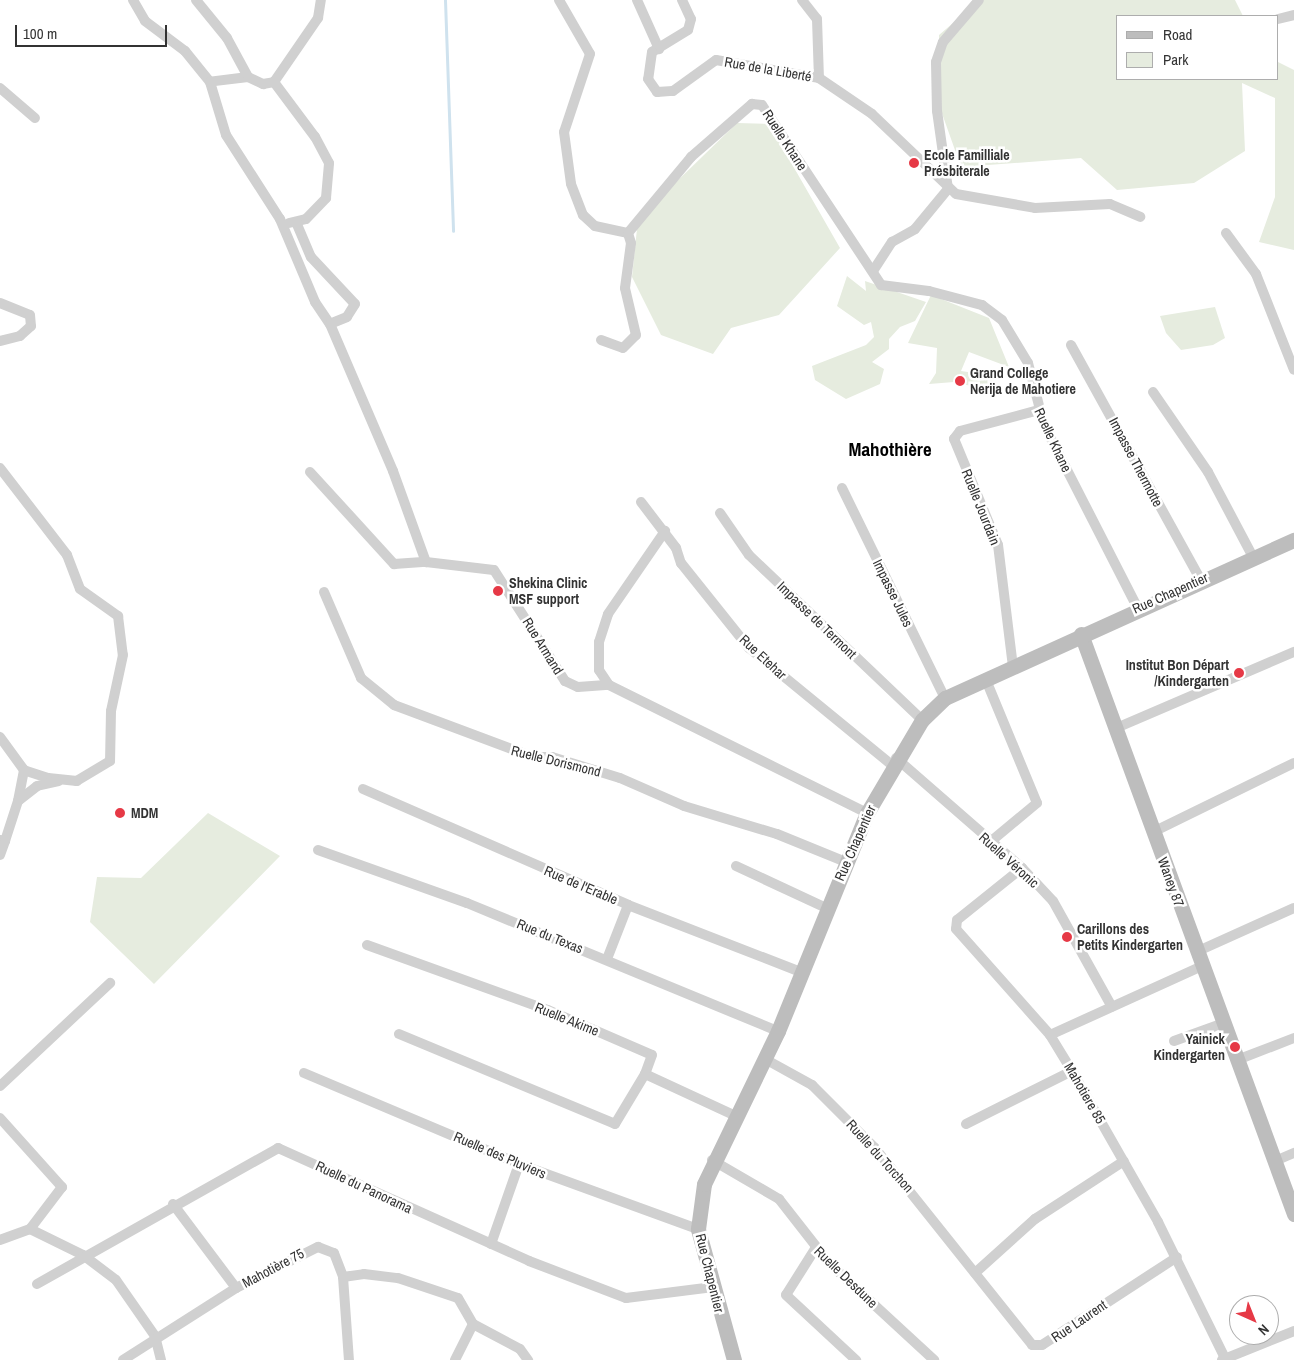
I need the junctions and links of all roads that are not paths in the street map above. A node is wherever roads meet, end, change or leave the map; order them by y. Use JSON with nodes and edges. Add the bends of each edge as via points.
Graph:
{"nodes":[{"id":1,"x":133,"y":0,"type":"edge"},
{"id":2,"x":196,"y":0,"type":"edge"},
{"id":3,"x":321,"y":0,"type":"edge"},
{"id":4,"x":559,"y":0,"type":"edge"},
{"id":5,"x":637,"y":0,"type":"edge"},
{"id":6,"x":682,"y":0,"type":"edge"},
{"id":7,"x":802,"y":0,"type":"edge"},
{"id":8,"x":979,"y":0,"type":"edge"},
{"id":9,"x":1294,"y":15,"type":"edge"},
{"id":10,"x":1279,"y":19,"type":"edge"},
{"id":11,"x":659,"y":48,"type":"junction"},
{"id":12,"x":248,"y":77,"type":"junction"},
{"id":13,"x":819,"y":78,"type":"junction"},
{"id":14,"x":210,"y":82,"type":"junction"},
{"id":15,"x":274,"y":82,"type":"junction"},
{"id":16,"x":0,"y":88,"type":"edge"},
{"id":17,"x":35,"y":118,"type":"dead end"},
{"id":18,"x":948,"y":189,"type":"junction"},
{"id":19,"x":1140,"y":216,"type":"dead end"},
{"id":20,"x":296,"y":222,"type":"junction"},
{"id":21,"x":281,"y":224,"type":"junction"},
{"id":22,"x":628,"y":233,"type":"junction"},
{"id":23,"x":1226,"y":233,"type":"dead end"},
{"id":24,"x":873,"y":271,"type":"junction"},
{"id":25,"x":0,"y":303,"type":"edge"},
{"id":26,"x":330,"y":324,"type":"junction"},
{"id":27,"x":601,"y":340,"type":"dead end"},
{"id":28,"x":0,"y":341,"type":"edge"},
{"id":29,"x":1071,"y":345,"type":"dead end"},
{"id":30,"x":1294,"y":370,"type":"edge"},
{"id":31,"x":1152,"y":392,"type":"dead end"},
{"id":32,"x":1039,"y":410,"type":"junction"},
{"id":33,"x":0,"y":468,"type":"edge"},
{"id":34,"x":310,"y":472,"type":"dead end"},
{"id":35,"x":842,"y":488,"type":"dead end"},
{"id":36,"x":641,"y":502,"type":"dead end"},
{"id":37,"x":720,"y":513,"type":"dead end"},
{"id":38,"x":665,"y":531,"type":"junction"},
{"id":39,"x":1294,"y":540,"type":"edge"},
{"id":40,"x":1252,"y":555,"type":"junction"},
{"id":41,"x":426,"y":562,"type":"junction"},
{"id":42,"x":1200,"y":579,"type":"junction"},
{"id":43,"x":324,"y":592,"type":"dead end"},
{"id":44,"x":1137,"y":608,"type":"junction"},
{"id":45,"x":1081,"y":634,"type":"junction"},
{"id":46,"x":1294,"y":652,"type":"edge"},
{"id":47,"x":1013,"y":667,"type":"junction"},
{"id":48,"x":986,"y":680,"type":"junction"},
{"id":49,"x":609,"y":685,"type":"junction"},
{"id":50,"x":945,"y":698,"type":"junction"},
{"id":51,"x":922,"y":720,"type":"junction"},
{"id":52,"x":1114,"y":729,"type":"junction"},
{"id":53,"x":0,"y":737,"type":"edge"},
{"id":54,"x":894,"y":762,"type":"junction"},
{"id":55,"x":1294,"y":763,"type":"edge"},
{"id":56,"x":24,"y":770,"type":"junction"},
{"id":57,"x":64,"y":780,"type":"junction"},
{"id":58,"x":363,"y":789,"type":"dead end"},
{"id":59,"x":18,"y":801,"type":"junction"},
{"id":60,"x":867,"y":812,"type":"junction"},
{"id":61,"x":1153,"y":832,"type":"junction"},
{"id":62,"x":2,"y":840,"type":"edge"},
{"id":63,"x":989,"y":843,"type":"junction"},
{"id":64,"x":318,"y":850,"type":"dead end"},
{"id":65,"x":0,"y":855,"type":"edge"},
{"id":66,"x":846,"y":862,"type":"junction"},
{"id":67,"x":736,"y":866,"type":"dead end"},
{"id":68,"x":1022,"y":868,"type":"junction"},
{"id":69,"x":628,"y":904,"type":"junction"},
{"id":70,"x":826,"y":908,"type":"junction"},
{"id":71,"x":1294,"y":908,"type":"edge"},
{"id":72,"x":367,"y":944,"type":"dead end"},
{"id":73,"x":607,"y":959,"type":"junction"},
{"id":74,"x":1199,"y":959,"type":"junction"},
{"id":75,"x":803,"y":973,"type":"junction"},
{"id":76,"x":110,"y":983,"type":"dead end"},
{"id":77,"x":1112,"y":1007,"type":"junction"},
{"id":78,"x":1224,"y":1023,"type":"junction"},
{"id":79,"x":778,"y":1032,"type":"junction"},
{"id":80,"x":399,"y":1034,"type":"dead end"},
{"id":81,"x":1050,"y":1035,"type":"junction"},
{"id":82,"x":1294,"y":1038,"type":"edge"},
{"id":83,"x":1174,"y":1041,"type":"dead end"},
{"id":84,"x":765,"y":1059,"type":"junction"},
{"id":85,"x":1237,"y":1060,"type":"junction"},
{"id":86,"x":1072,"y":1071,"type":"junction"},
{"id":87,"x":304,"y":1073,"type":"dead end"},
{"id":88,"x":645,"y":1074,"type":"junction"},
{"id":89,"x":0,"y":1086,"type":"edge"},
{"id":90,"x":736,"y":1116,"type":"junction"},
{"id":91,"x":0,"y":1118,"type":"edge"},
{"id":92,"x":966,"y":1124,"type":"dead end"},
{"id":93,"x":1294,"y":1153,"type":"edge"},
{"id":94,"x":712,"y":1160,"type":"junction"},
{"id":95,"x":1124,"y":1161,"type":"junction"},
{"id":96,"x":1275,"y":1161,"type":"junction"},
{"id":97,"x":519,"y":1164,"type":"junction"},
{"id":98,"x":173,"y":1204,"type":"junction"},
{"id":99,"x":1294,"y":1214,"type":"edge"},
{"id":100,"x":30,"y":1229,"type":"junction"},
{"id":101,"x":698,"y":1229,"type":"junction"},
{"id":102,"x":0,"y":1240,"type":"edge"},
{"id":103,"x":490,"y":1244,"type":"junction"},
{"id":104,"x":815,"y":1249,"type":"junction"},
{"id":105,"x":83,"y":1255,"type":"junction"},
{"id":106,"x":1177,"y":1257,"type":"junction"},
{"id":107,"x":976,"y":1273,"type":"junction"},
{"id":108,"x":343,"y":1277,"type":"junction"},
{"id":109,"x":37,"y":1284,"type":"dead end"},
{"id":110,"x":713,"y":1287,"type":"junction"},
{"id":111,"x":236,"y":1288,"type":"junction"},
{"id":112,"x":473,"y":1324,"type":"junction"},
{"id":113,"x":1294,"y":1331,"type":"edge"},
{"id":114,"x":155,"y":1336,"type":"junction"},
{"id":115,"x":1225,"y":1359,"type":"edge"},
{"id":116,"x":123,"y":1360,"type":"edge"},
{"id":117,"x":161,"y":1360,"type":"edge"},
{"id":118,"x":349,"y":1360,"type":"edge"},
{"id":119,"x":455,"y":1360,"type":"edge"},
{"id":120,"x":528,"y":1360,"type":"edge"},
{"id":121,"x":734,"y":1360,"type":"edge"},
{"id":122,"x":856,"y":1360,"type":"edge"},
{"id":123,"x":934,"y":1360,"type":"edge"}],
"edges":[{"from":1,"to":14,"type":"street","via":[[145,21],[185,50]]},
{"from":2,"to":12,"type":"street","via":[[227,38]]},
{"from":3,"to":15,"type":"street","via":[[318,18]]},
{"from":4,"to":22,"type":"street","via":[[590,54],[564,132],[571,184],[583,215],[595,226]]},
{"from":5,"to":11,"type":"street"},
{"from":6,"to":11,"type":"street","name":"Rue de la Liberté","via":[[691,25]]},
{"from":7,"to":13,"type":"street","via":[[818,24]]},
{"from":8,"to":18,"type":"street","via":[[942,42],[936,62],[936,111]]},
{"from":9,"to":10,"type":"street"},
{"from":11,"to":13,"type":"street","name":"Rue de la Liberté","via":[[652,52],[648,79],[650,86],[663,94],[673,91],[716,60]]},
{"from":12,"to":14,"type":"street"},
{"from":12,"to":15,"type":"street","via":[[263,84]]},
{"from":13,"to":18,"type":"street","name":"Rue de la Liberté","via":[[872,114]]},
{"from":14,"to":21,"type":"street","via":[[226,135]]},
{"from":15,"to":20,"type":"street","via":[[316,137],[329,163],[326,198],[306,219]]},
{"from":16,"to":17,"type":"street"},
{"from":18,"to":19,"type":"street","name":"Rue de la Liberté","via":[[962,196],[1029,208],[1110,204]]},
{"from":18,"to":24,"type":"street","via":[[915,229],[892,242]]},
{"from":20,"to":21,"type":"street"},
{"from":20,"to":26,"type":"street","via":[[311,257],[355,304],[348,318]]},
{"from":21,"to":26,"type":"street","via":[[315,302]]},
{"from":22,"to":24,"type":"street","name":"Ruelle Khane","via":[[691,157],[752,104],[767,110],[838,225]]},
{"from":22,"to":27,"type":"street","via":[[631,243],[625,288],[636,335],[623,348]]},
{"from":23,"to":30,"type":"street","via":[[1256,274]]},
{"from":24,"to":32,"type":"street","name":"Ruelle Khane","via":[[881,285],[890,289],[928,291],[992,312],[1028,362]]},
{"from":25,"to":28,"type":"street","via":[[30,314],[30,326],[20,336]]},
{"from":26,"to":41,"type":"street"},
{"from":29,"to":42,"type":"street","name":"Impasse Thermotte"},
{"from":31,"to":40,"type":"street","via":[[1208,472]]},
{"from":32,"to":44,"type":"street","name":"Ruelle Khane"},
{"from":32,"to":47,"type":"street","name":"Ruelle Jourdain","via":[[960,431],[954,439],[998,545]]},
{"from":33,"to":57,"type":"street","via":[[67,555],[80,589],[118,616],[123,655],[111,711],[110,761],[77,782]]},
{"from":34,"to":41,"type":"street","via":[[394,564]]},
{"from":35,"to":50,"type":"street","name":"Impasse Jules"},
{"from":36,"to":38,"type":"street","name":"Rue Etehar"},
{"from":37,"to":51,"type":"street","name":"Impasse de Termont","via":[[749,555]]},
{"from":38,"to":49,"type":"street","via":[[608,614],[598,642],[599,670]]},
{"from":38,"to":54,"type":"street","name":"Rue Etehar","via":[[681,563],[749,648]]},
{"from":39,"to":40,"type":"street","name":"Rue Chapentier"},
{"from":40,"to":42,"type":"street","name":"Rue Chapentier"},
{"from":41,"to":49,"type":"street","name":"Rue Armand","via":[[494,570],[565,681],[578,687]]},
{"from":42,"to":44,"type":"street","name":"Rue Chapentier"},
{"from":43,"to":66,"type":"street","name":"Ruelle Dorismond","via":[[360,678],[394,705],[533,757],[552,757],[620,778],[684,806],[777,834]]},
{"from":44,"to":45,"type":"street","name":"Rue Chapentier"},
{"from":45,"to":47,"type":"street","name":"Rue Chapentier"},
{"from":45,"to":52,"type":"street","name":"Waney 87"},
{"from":46,"to":52,"type":"street"},
{"from":47,"to":48,"type":"street","name":"Rue Chapentier"},
{"from":48,"to":50,"type":"street","name":"Rue Chapentier"},
{"from":48,"to":63,"type":"street","via":[[1037,803]]},
{"from":49,"to":60,"type":"street","name":"Rue Armand"},
{"from":50,"to":51,"type":"street","name":"Rue Chapentier"},
{"from":51,"to":54,"type":"street","name":"Rue Chapentier"},
{"from":52,"to":61,"type":"street","name":"Waney 87"},
{"from":53,"to":56,"type":"street"},
{"from":54,"to":60,"type":"street","name":"Rue Chapentier"},
{"from":54,"to":63,"type":"street","name":"Ruelle Véronic"},
{"from":55,"to":61,"type":"street"},
{"from":56,"to":57,"type":"street"},
{"from":56,"to":59,"type":"street"},
{"from":57,"to":59,"type":"street","via":[[37,786]]},
{"from":58,"to":69,"type":"street","name":"Rue de l'Erable"},
{"from":59,"to":62,"type":"street"},
{"from":60,"to":66,"type":"street","name":"Rue Chapentier"},
{"from":61,"to":74,"type":"street","name":"Waney 87"},
{"from":62,"to":65,"type":"street"},
{"from":63,"to":68,"type":"street","name":"Ruelle Véronic"},
{"from":64,"to":73,"type":"street","name":"Rue du Texas"},
{"from":66,"to":70,"type":"street","name":"Rue Chapentier"},
{"from":67,"to":70,"type":"street"},
{"from":68,"to":77,"type":"street","name":"Ruelle Véronic","via":[[1053,901]]},
{"from":68,"to":81,"type":"street","name":"Mahotiere 85","via":[[956,924]]},
{"from":69,"to":73,"type":"street"},
{"from":69,"to":75,"type":"street","name":"Rue de l'Erable"},
{"from":70,"to":75,"type":"street","name":"Rue Chapentier"},
{"from":71,"to":74,"type":"street"},
{"from":72,"to":88,"type":"street","name":"Ruelle Akime","via":[[652,1054]]},
{"from":73,"to":79,"type":"street","name":"Rue du Texas"},
{"from":74,"to":77,"type":"street"},
{"from":74,"to":78,"type":"street","name":"Waney 87"},
{"from":75,"to":79,"type":"street","name":"Rue Chapentier"},
{"from":76,"to":89,"type":"street"},
{"from":77,"to":81,"type":"street"},
{"from":78,"to":83,"type":"street"},
{"from":78,"to":85,"type":"street","name":"Waney 87"},
{"from":79,"to":84,"type":"street","name":"Rue Chapentier"},
{"from":80,"to":88,"type":"street","via":[[614,1124]]},
{"from":81,"to":86,"type":"street","name":"Mahotiere 85"},
{"from":82,"to":85,"type":"street"},
{"from":84,"to":90,"type":"street","name":"Rue Chapentier"},
{"from":84,"to":107,"type":"street","name":"Ruelle du Torchon","via":[[812,1085],[875,1148]]},
{"from":85,"to":96,"type":"street","name":"Waney 87"},
{"from":86,"to":92,"type":"street"},
{"from":86,"to":95,"type":"street","name":"Mahotiere 85"},
{"from":87,"to":97,"type":"street","name":"Ruelle des Pluviers"},
{"from":88,"to":90,"type":"street"},
{"from":90,"to":94,"type":"street","name":"Rue Chapentier"},
{"from":91,"to":100,"type":"street","via":[[62,1187]]},
{"from":93,"to":96,"type":"street"},
{"from":94,"to":101,"type":"street","name":"Rue Chapentier","via":[[700,1203]]},
{"from":94,"to":104,"type":"street","name":"Ruelle Desdune","via":[[779,1199]]},
{"from":95,"to":106,"type":"street","name":"Mahotiere 85"},
{"from":95,"to":107,"type":"street","via":[[1034,1219]]},
{"from":96,"to":99,"type":"street","name":"Waney 87"},
{"from":97,"to":101,"type":"street","name":"Ruelle des Pluviers"},
{"from":97,"to":103,"type":"street"},
{"from":98,"to":103,"type":"street","name":"Ruelle du Panorama","via":[[278,1148]]},
{"from":98,"to":105,"type":"street","name":"Ruelle du Panorama"},
{"from":98,"to":111,"type":"street"},
{"from":100,"to":102,"type":"street"},
{"from":100,"to":105,"type":"street"},
{"from":101,"to":110,"type":"street","name":"Rue Chapentier"},
{"from":103,"to":110,"type":"street","name":"Ruelle du Panorama","via":[[626,1298]]},
{"from":104,"to":122,"type":"street","via":[[786,1295]]},
{"from":104,"to":123,"type":"street","name":"Ruelle Desdune"},
{"from":105,"to":109,"type":"street","name":"Ruelle du Panorama"},
{"from":105,"to":114,"type":"street","via":[[116,1280]]},
{"from":106,"to":107,"type":"street","name":"Rue Laurent","via":[[1037,1347],[988,1295]]},
{"from":106,"to":115,"type":"street","name":"Mahotiere 85"},
{"from":108,"to":111,"type":"street","name":"Mahotière 75","via":[[334,1253],[313,1247]]},
{"from":108,"to":112,"type":"street","via":[[364,1274],[398,1278],[458,1298]]},
{"from":108,"to":118,"type":"street","name":"Mahotière 75"},
{"from":110,"to":121,"type":"street","name":"Rue Chapentier"},
{"from":111,"to":114,"type":"street","name":"Mahotière 75"},
{"from":112,"to":119,"type":"street"},
{"from":112,"to":120,"type":"street","via":[[520,1350]]},
{"from":113,"to":115,"type":"street"},
{"from":114,"to":116,"type":"street","name":"Mahotière 75"},
{"from":114,"to":117,"type":"street"}]}
